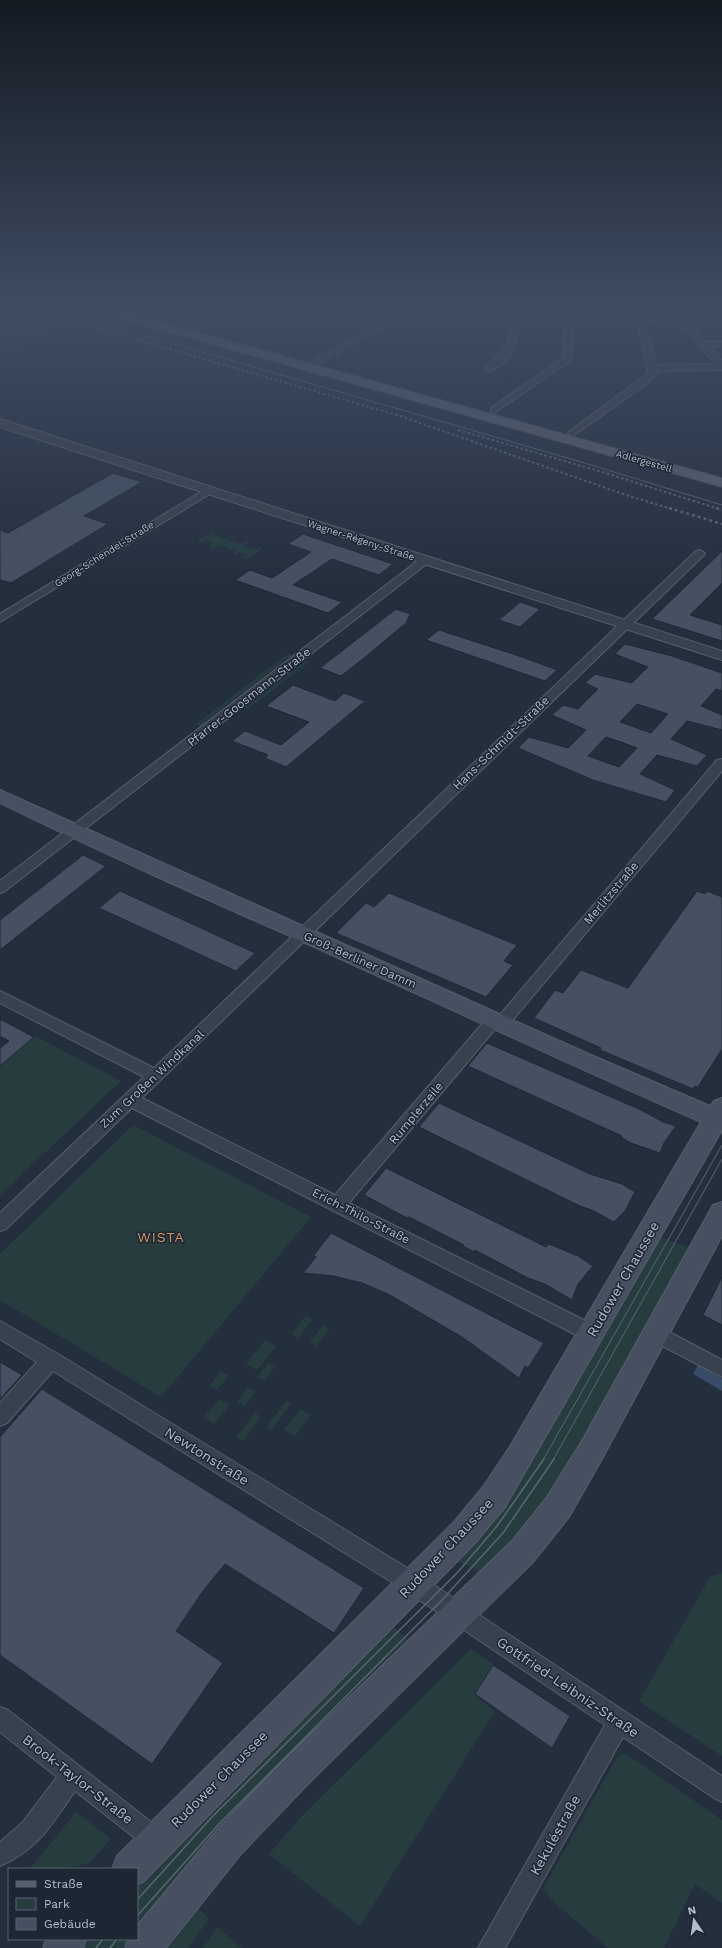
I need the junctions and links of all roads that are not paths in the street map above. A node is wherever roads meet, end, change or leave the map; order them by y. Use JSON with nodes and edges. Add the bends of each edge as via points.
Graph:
{"nodes":[{"id":1,"x":439,"y":401,"type":"edge"},
{"id":2,"x":458,"y":401,"type":"edge"},
{"id":3,"x":507,"y":401,"type":"edge"},
{"id":4,"x":617,"y":401,"type":"edge"},
{"id":5,"x":494,"y":410,"type":"junction"},
{"id":6,"x":0,"y":423,"type":"edge"},
{"id":7,"x":573,"y":433,"type":"junction"},
{"id":8,"x":722,"y":474,"type":"edge"},
{"id":9,"x":722,"y":483,"type":"edge"},
{"id":10,"x":209,"y":490,"type":"junction"},
{"id":11,"x":700,"y":553,"type":"dead end"},
{"id":12,"x":424,"y":561,"type":"junction"},
{"id":13,"x":0,"y":619,"type":"edge"},
{"id":14,"x":624,"y":625,"type":"junction"},
{"id":15,"x":722,"y":656,"type":"edge"},
{"id":16,"x":722,"y":764,"type":"edge"},
{"id":17,"x":0,"y":796,"type":"edge"},
{"id":18,"x":74,"y":831,"type":"junction"},
{"id":19,"x":0,"y":888,"type":"edge"},
{"id":20,"x":304,"y":935,"type":"junction"},
{"id":21,"x":0,"y":996,"type":"edge"},
{"id":22,"x":497,"y":1023,"type":"junction"},
{"id":23,"x":155,"y":1076,"type":"junction"},
{"id":24,"x":131,"y":1100,"type":"junction"},
{"id":25,"x":720,"y":1116,"type":"edge"},
{"id":26,"x":338,"y":1204,"type":"junction"},
{"id":27,"x":722,"y":1212,"type":"edge"},
{"id":28,"x":0,"y":1224,"type":"edge"},
{"id":29,"x":0,"y":1329,"type":"edge"},
{"id":30,"x":591,"y":1333,"type":"junction"},
{"id":31,"x":656,"y":1333,"type":"junction"},
{"id":32,"x":51,"y":1360,"type":"junction"},
{"id":33,"x":722,"y":1369,"type":"edge"},
{"id":34,"x":0,"y":1417,"type":"edge"},
{"id":35,"x":414,"y":1584,"type":"junction"},
{"id":36,"x":460,"y":1614,"type":"junction"},
{"id":37,"x":0,"y":1718,"type":"edge"},
{"id":38,"x":619,"y":1722,"type":"junction"},
{"id":39,"x":73,"y":1774,"type":"junction"},
{"id":40,"x":722,"y":1790,"type":"edge"},
{"id":41,"x":157,"y":1841,"type":"junction"},
{"id":42,"x":0,"y":1854,"type":"edge"},
{"id":43,"x":131,"y":1868,"type":"edge"},
{"id":44,"x":67,"y":1940,"type":"edge"},
{"id":45,"x":61,"y":1948,"type":"edge"},
{"id":46,"x":143,"y":1948,"type":"edge"},
{"id":47,"x":491,"y":1948,"type":"edge"}],
"edges":[{"from":1,"to":9,"type":"main road","name":"Adlergestell"},
{"from":2,"to":5,"type":"main road","name":"Adlergestell"},
{"from":3,"to":5,"type":"street"},
{"from":4,"to":7,"type":"street"},
{"from":5,"to":7,"type":"main road","name":"Adlergestell"},
{"from":6,"to":10,"type":"street","name":"Wagner-Régeny-Straße"},
{"from":7,"to":8,"type":"main road","name":"Adlergestell"},
{"from":10,"to":12,"type":"street","name":"Wagner-Régeny-Straße"},
{"from":10,"to":13,"type":"street","name":"Georg-Schendel-Straße"},
{"from":11,"to":14,"type":"street","name":"Hans-Schmidt-Straße"},
{"from":12,"to":14,"type":"street","name":"Wagner-Régeny-Straße"},
{"from":12,"to":18,"type":"street","name":"Pfarrer-Goosmann-Straße"},
{"from":14,"to":15,"type":"street","name":"Wagner-Régeny-Straße"},
{"from":14,"to":20,"type":"street","name":"Hans-Schmidt-Straße"},
{"from":16,"to":22,"type":"street","name":"Merlitzstraße"},
{"from":17,"to":18,"type":"main road","name":"Groß-Berliner Damm"},
{"from":18,"to":19,"type":"street","name":"Pfarrer-Goosmann-Straße"},
{"from":18,"to":20,"type":"main road","name":"Groß-Berliner Damm"},
{"from":20,"to":22,"type":"main road","name":"Groß-Berliner Damm"},
{"from":20,"to":23,"type":"street","name":"Zum Großen Windkanal"},
{"from":21,"to":23,"type":"street"},
{"from":22,"to":25,"type":"main road","name":"Groß-Berliner Damm"},
{"from":22,"to":26,"type":"street","name":"Rumplerzeile"},
{"from":23,"to":24,"type":"street","name":"Zum Großen Windkanal"},
{"from":24,"to":26,"type":"street","name":"Erich-Thilo-Straße"},
{"from":24,"to":28,"type":"street","name":"Zum Großen Windkanal"},
{"from":25,"to":30,"type":"main road","name":"Rudower Chaussee"},
{"from":26,"to":30,"type":"street","name":"Erich-Thilo-Straße"},
{"from":27,"to":31,"type":"main road"},
{"from":29,"to":32,"type":"street","name":"Newtonstraße"},
{"from":30,"to":35,"type":"main road","name":"Rudower Chaussee","via":[[494,1497],[465,1532]]},
{"from":31,"to":33,"type":"street"},
{"from":31,"to":36,"type":"main road","via":[[558,1507],[522,1551]]},
{"from":32,"to":34,"type":"street"},
{"from":32,"to":35,"type":"street","name":"Newtonstraße"},
{"from":35,"to":36,"type":"street","name":"Gottfried-Leibniz-Straße"},
{"from":35,"to":41,"type":"main road","name":"Rudower Chaussee"},
{"from":36,"to":38,"type":"street","name":"Gottfried-Leibniz-Straße"},
{"from":36,"to":46,"type":"main road","via":[[294,1774],[229,1842]]},
{"from":37,"to":39,"type":"street","name":"Brook-Taylor-Straße"},
{"from":38,"to":40,"type":"street","name":"Gottfried-Leibniz-Straße"},
{"from":38,"to":47,"type":"street","name":"Kekuléstraße"},
{"from":39,"to":41,"type":"street","name":"Brook-Taylor-Straße"},
{"from":39,"to":42,"type":"street","via":[[24,1840]]},
{"from":41,"to":43,"type":"main road","name":"Rudower Chaussee"},
{"from":44,"to":45,"type":"main road"}]}
